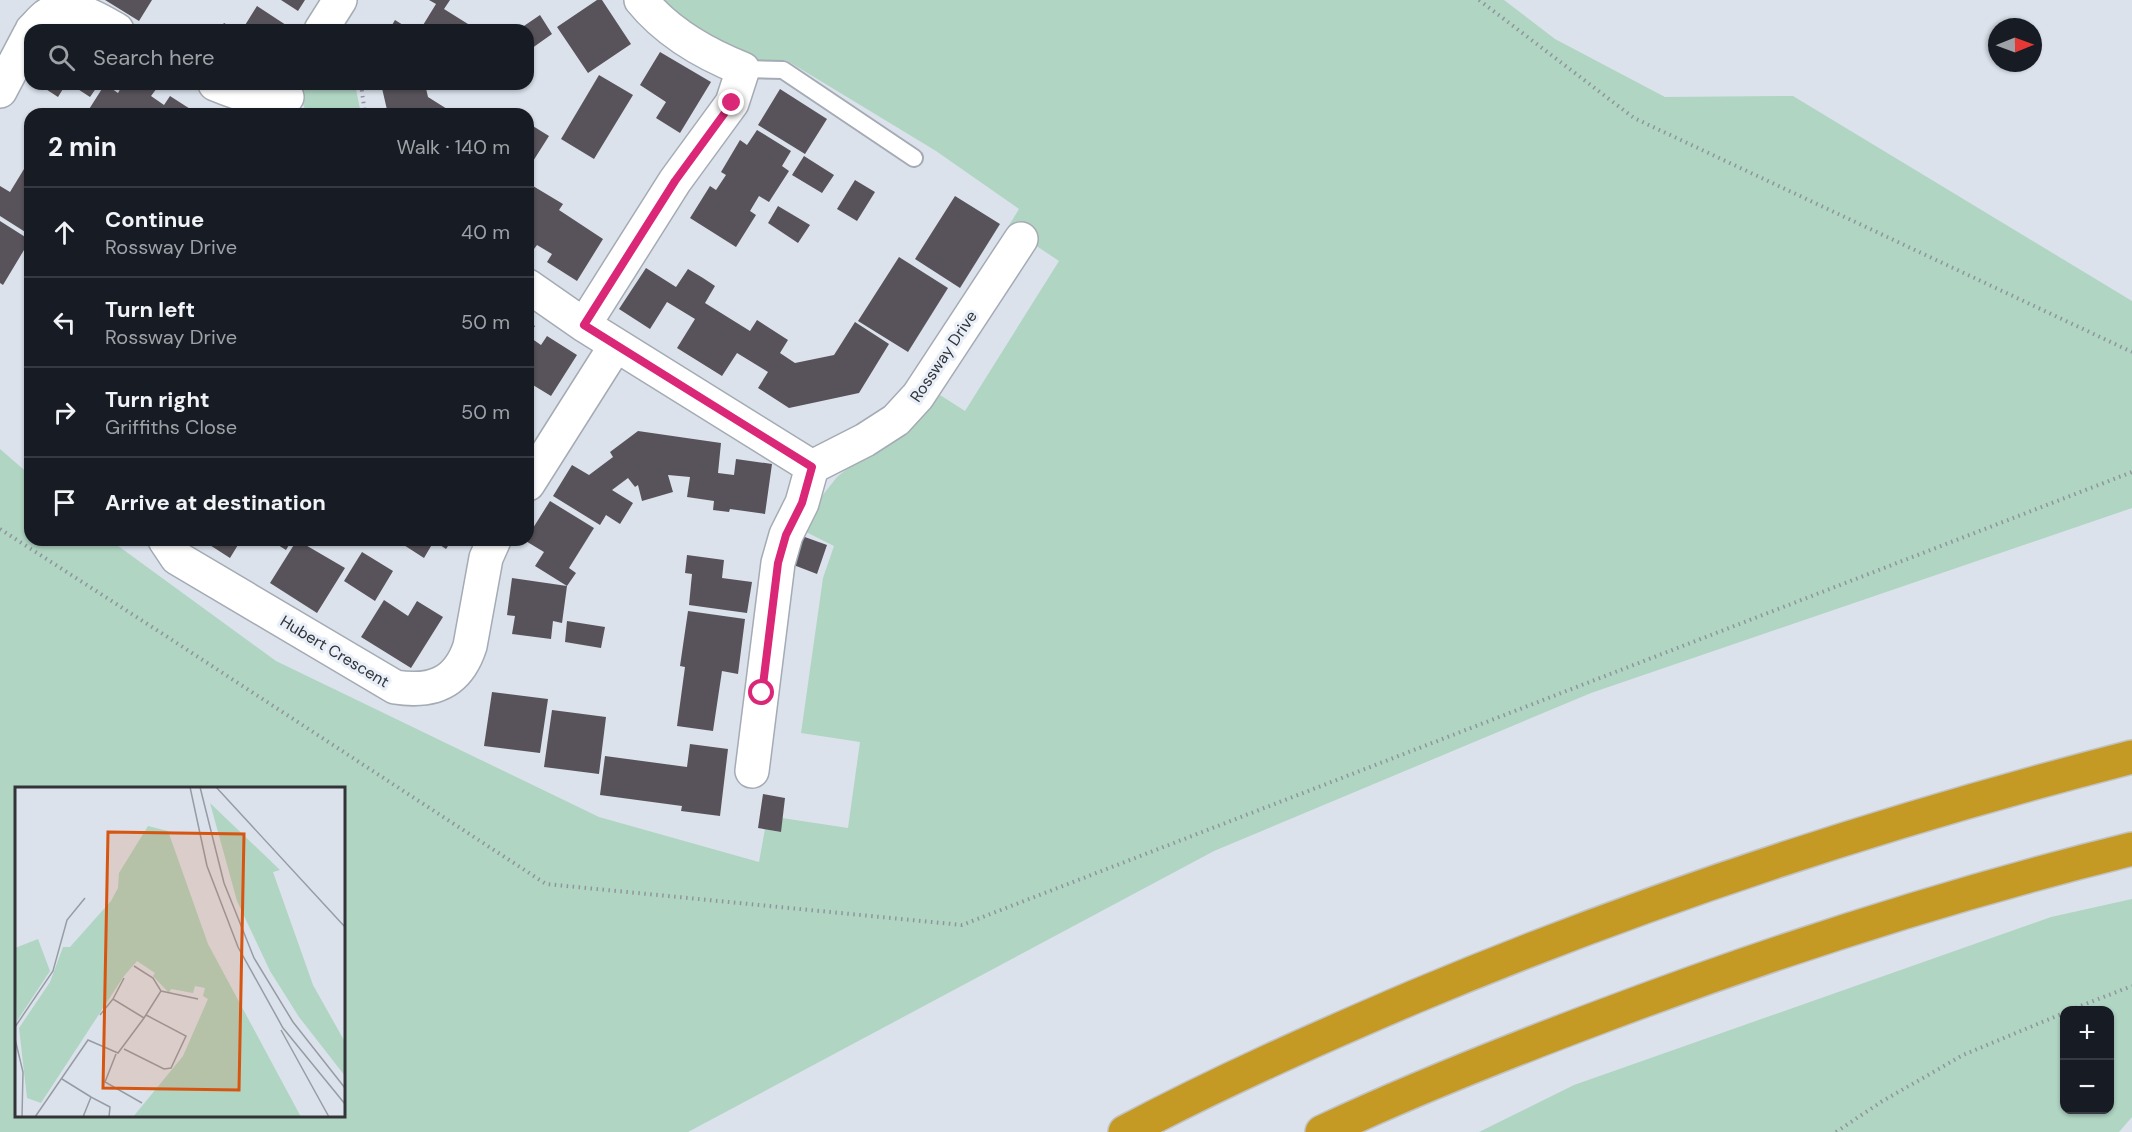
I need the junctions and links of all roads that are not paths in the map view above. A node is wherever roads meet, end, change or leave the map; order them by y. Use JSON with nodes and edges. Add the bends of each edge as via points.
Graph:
{"nodes":[{"id":1,"x":340,"y":0,"type":"edge"},
{"id":2,"x":641,"y":0,"type":"edge"},
{"id":3,"x":39,"y":24,"type":"edge"},
{"id":4,"x":106,"y":24,"type":"edge"},
{"id":5,"x":325,"y":24,"type":"edge"},
{"id":6,"x":24,"y":45,"type":"edge"},
{"id":7,"x":743,"y":69,"type":"junction"},
{"id":8,"x":230,"y":90,"type":"edge"},
{"id":9,"x":0,"y":91,"type":"edge"},
{"id":10,"x":289,"y":98,"type":"edge"},
{"id":11,"x":914,"y":158,"type":"dead end"},
{"id":12,"x":1021,"y":238,"type":"dead end"},
{"id":13,"x":534,"y":290,"type":"edge"},
{"id":14,"x":584,"y":325,"type":"junction"},
{"id":15,"x":616,"y":345,"type":"junction"},
{"id":16,"x":812,"y":467,"type":"junction"},
{"id":17,"x":534,"y":475,"type":"edge"},
{"id":18,"x":169,"y":546,"type":"edge"},
{"id":19,"x":491,"y":546,"type":"edge"},
{"id":20,"x":2132,"y":757,"type":"edge"},
{"id":21,"x":752,"y":771,"type":"dead end"},
{"id":22,"x":2132,"y":849,"type":"edge"},
{"id":23,"x":1125,"y":1132,"type":"edge"},
{"id":24,"x":1322,"y":1132,"type":"edge"}],
"edges":[{"from":1,"to":5,"type":"street"},
{"from":2,"to":7,"type":"street","via":[[667,27],[715,58]]},
{"from":3,"to":4,"type":"street","via":[[47,15],[72,9]]},
{"from":6,"to":9,"type":"street"},
{"from":7,"to":11,"type":"lane","via":[[783,70]]},
{"from":7,"to":14,"type":"street","via":[[732,103],[675,181]]},
{"from":8,"to":10,"type":"street","via":[[244,96]]},
{"from":12,"to":16,"type":"street","name":"Rossway Drive","via":[[918,396],[896,420]]},
{"from":13,"to":14,"type":"street"},
{"from":14,"to":15,"type":"street"},
{"from":15,"to":16,"type":"street"},
{"from":15,"to":17,"type":"street"},
{"from":16,"to":21,"type":"street","via":[[778,563]]},
{"from":18,"to":19,"type":"street","name":"Hubert Crescent","via":[[177,558],[395,687],[413,690],[443,683],[465,660]]},
{"from":20,"to":23,"type":"highway","via":[[1860,833],[1510,957],[1333,1031]]},
{"from":22,"to":24,"type":"highway","via":[[1885,917],[1723,971],[1530,1044]]}]}
